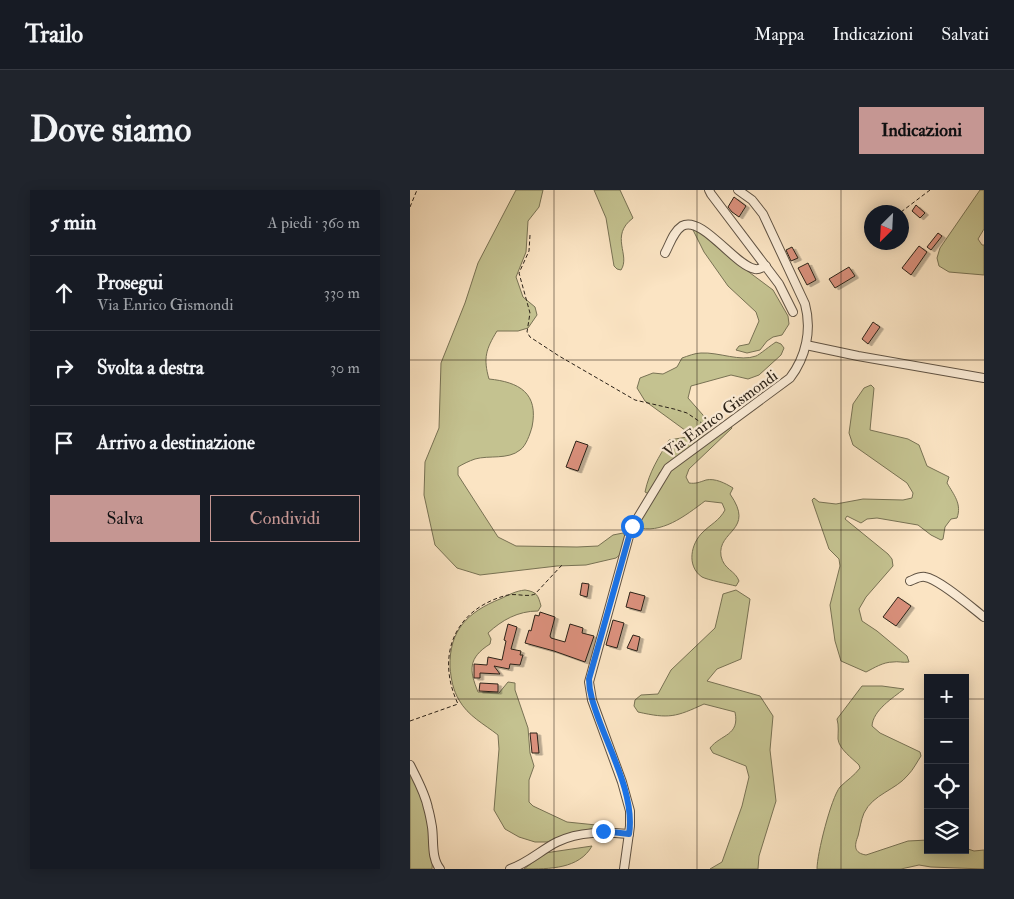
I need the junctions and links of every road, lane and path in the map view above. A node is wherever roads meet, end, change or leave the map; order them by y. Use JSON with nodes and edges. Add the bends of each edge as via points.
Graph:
{"nodes":[{"id":1,"x":417,"y":190,"type":"edge"},
{"id":2,"x":710,"y":190,"type":"edge"},
{"id":3,"x":738,"y":190,"type":"edge"},
{"id":4,"x":930,"y":190,"type":"edge"},
{"id":5,"x":909,"y":206,"type":"edge"},
{"id":6,"x":410,"y":207,"type":"edge"},
{"id":7,"x":530,"y":235,"type":"dead end"},
{"id":8,"x":665,"y":253,"type":"dead end"},
{"id":9,"x":766,"y":266,"type":"junction"},
{"id":10,"x":793,"y":312,"type":"dead end"},
{"id":11,"x":806,"y":345,"type":"junction"},
{"id":12,"x":984,"y":378,"type":"edge"},
{"id":13,"x":716,"y":432,"type":"junction"},
{"id":14,"x":562,"y":566,"type":"dead end"},
{"id":15,"x":910,"y":581,"type":"dead end"},
{"id":16,"x":984,"y":617,"type":"edge"},
{"id":17,"x":410,"y":721,"type":"edge"},
{"id":18,"x":410,"y":765,"type":"edge"},
{"id":19,"x":629,"y":834,"type":"junction"},
{"id":20,"x":440,"y":869,"type":"edge"},
{"id":21,"x":510,"y":869,"type":"edge"},
{"id":22,"x":624,"y":869,"type":"edge"}],
"edges":[{"from":1,"to":6,"type":"path"},
{"from":2,"to":9,"type":"street"},
{"from":3,"to":11,"type":"street","name":"Via Enrico Gismondi","via":[[763,214],[805,304],[808,324]]},
{"from":4,"to":5,"type":"path"},
{"from":7,"to":13,"type":"path","via":[[529,251],[519,273],[530,313],[527,332],[530,337],[636,400],[687,414]]},
{"from":8,"to":9,"type":"street","via":[[682,226],[691,225],[698,227],[746,266],[758,269]]},
{"from":9,"to":10,"type":"street"},
{"from":11,"to":12,"type":"street"},
{"from":11,"to":13,"type":"street","name":"Via Enrico Gismondi","via":[[790,378]]},
{"from":13,"to":19,"type":"street","name":"Via Enrico Gismondi","via":[[667,469],[633,523],[590,675],[592,700],[629,808]]},
{"from":14,"to":17,"type":"path","via":[[535,594],[504,596],[476,610],[463,621],[454,637],[448,661],[458,704]]},
{"from":15,"to":16,"type":"street","via":[[927,577]]},
{"from":18,"to":20,"type":"street","via":[[428,805],[434,855]]},
{"from":19,"to":21,"type":"street","via":[[583,833],[557,842]]},
{"from":19,"to":22,"type":"street","name":"Via Enrico Gismondi"}]}
